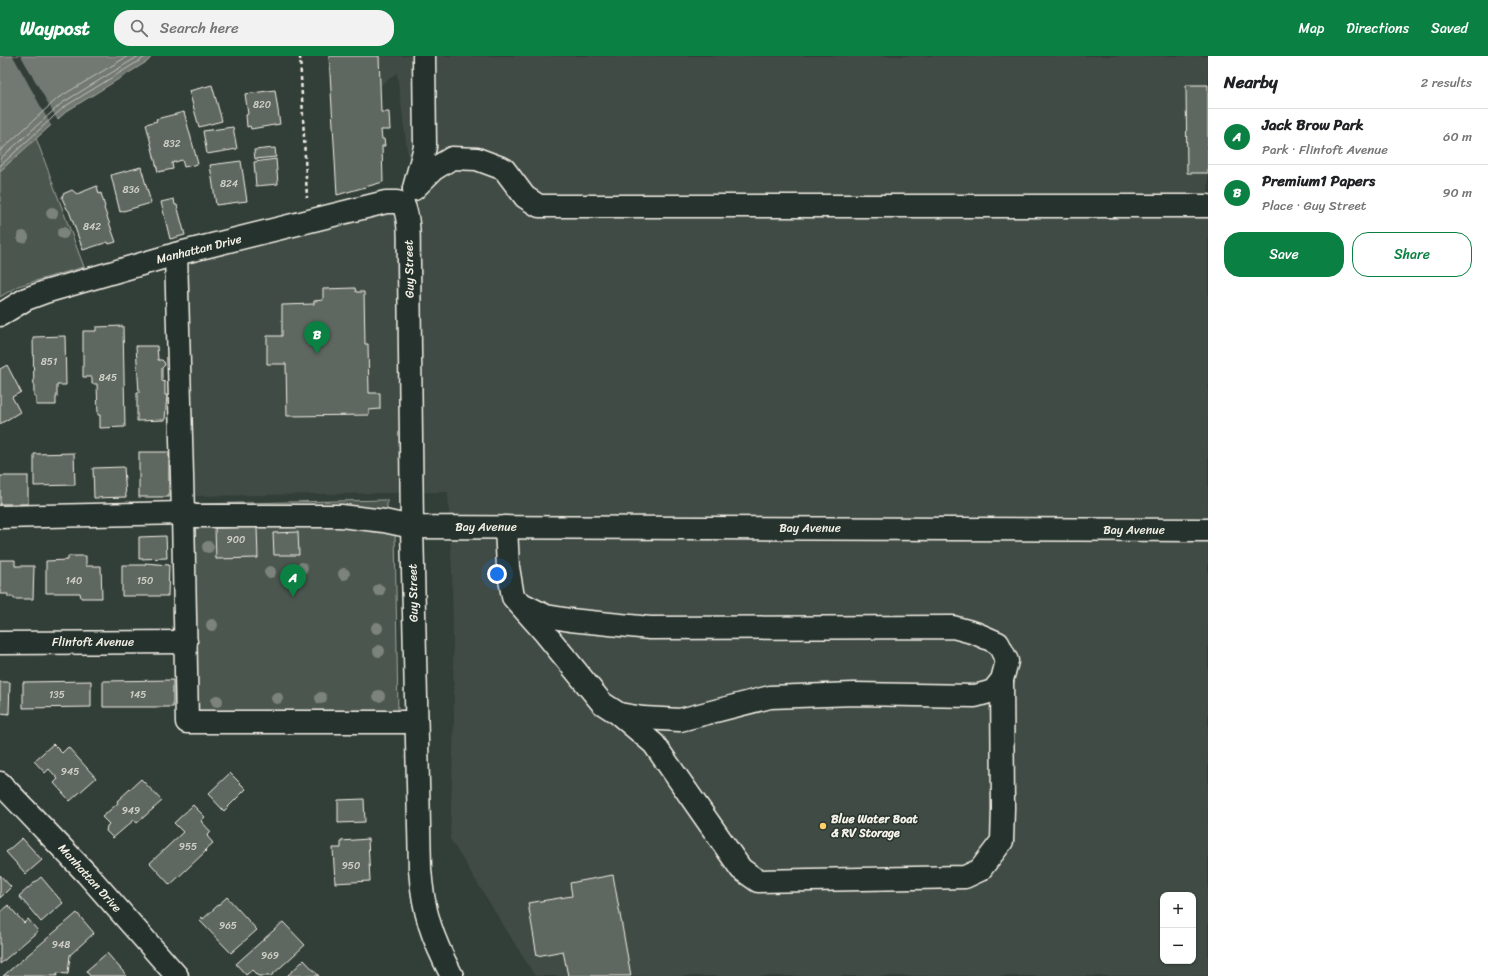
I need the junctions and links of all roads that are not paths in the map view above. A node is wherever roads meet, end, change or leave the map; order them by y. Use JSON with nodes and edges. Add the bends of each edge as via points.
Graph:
{"nodes":[{"id":1,"x":424,"y":56,"type":"edge"},
{"id":2,"x":409,"y":196,"type":"junction"},
{"id":3,"x":1208,"y":206,"type":"edge"},
{"id":4,"x":176,"y":254,"type":"junction"},
{"id":5,"x":0,"y":315,"type":"edge"},
{"id":6,"x":183,"y":514,"type":"junction"},
{"id":7,"x":0,"y":517,"type":"edge"},
{"id":8,"x":412,"y":527,"type":"junction"},
{"id":9,"x":506,"y":527,"type":"junction"},
{"id":10,"x":1208,"y":530,"type":"edge"},
{"id":11,"x":518,"y":602,"type":"junction"},
{"id":12,"x":186,"y":642,"type":"junction"},
{"id":13,"x":0,"y":643,"type":"edge"},
{"id":14,"x":1002,"y":680,"type":"junction"},
{"id":15,"x":619,"y":714,"type":"junction"},
{"id":16,"x":416,"y":722,"type":"junction"},
{"id":17,"x":0,"y":783,"type":"edge"},
{"id":18,"x":177,"y":976,"type":"edge"},
{"id":19,"x":452,"y":976,"type":"edge"}],
"edges":[{"from":1,"to":2,"type":"street","via":[[425,147]]},
{"from":2,"to":3,"type":"street","via":[[434,169],[452,158],[477,159],[504,170],[525,197],[539,206]]},
{"from":2,"to":4,"type":"street","name":"Manhattan Drive","via":[[396,202],[386,202]]},
{"from":2,"to":8,"type":"street","name":"Guy Street","via":[[406,211],[409,262]]},
{"from":4,"to":5,"type":"street","name":"Manhattan Drive","via":[[45,292],[26,299]]},
{"from":4,"to":6,"type":"street"},
{"from":6,"to":7,"type":"street","name":"Bay Avenue"},
{"from":6,"to":8,"type":"street","name":"Bay Avenue","via":[[341,516],[384,520]]},
{"from":6,"to":12,"type":"street"},
{"from":8,"to":9,"type":"street","name":"Bay Avenue"},
{"from":8,"to":16,"type":"street","name":"Guy Street"},
{"from":9,"to":10,"type":"street","name":"Bay Avenue"},
{"from":9,"to":11,"type":"street","via":[[508,567],[513,597]]},
{"from":11,"to":14,"type":"street","via":[[546,616],[650,628],[953,627],[998,643],[1007,661]]},
{"from":11,"to":15,"type":"street","via":[[602,702]]},
{"from":12,"to":13,"type":"street","name":"Flintoft Avenue"},
{"from":12,"to":16,"type":"street","via":[[187,722]]},
{"from":14,"to":15,"type":"street","via":[[993,691],[975,696],[854,694],[770,697],[680,720]]},
{"from":14,"to":15,"type":"street","via":[[1002,841],[980,870],[965,877],[758,881],[741,869],[654,744]]},
{"from":16,"to":19,"type":"street","name":"Guy Street","via":[[421,888],[424,909],[435,942]]},
{"from":17,"to":18,"type":"street","name":"Manhattan Drive","via":[[87,874]]}]}
